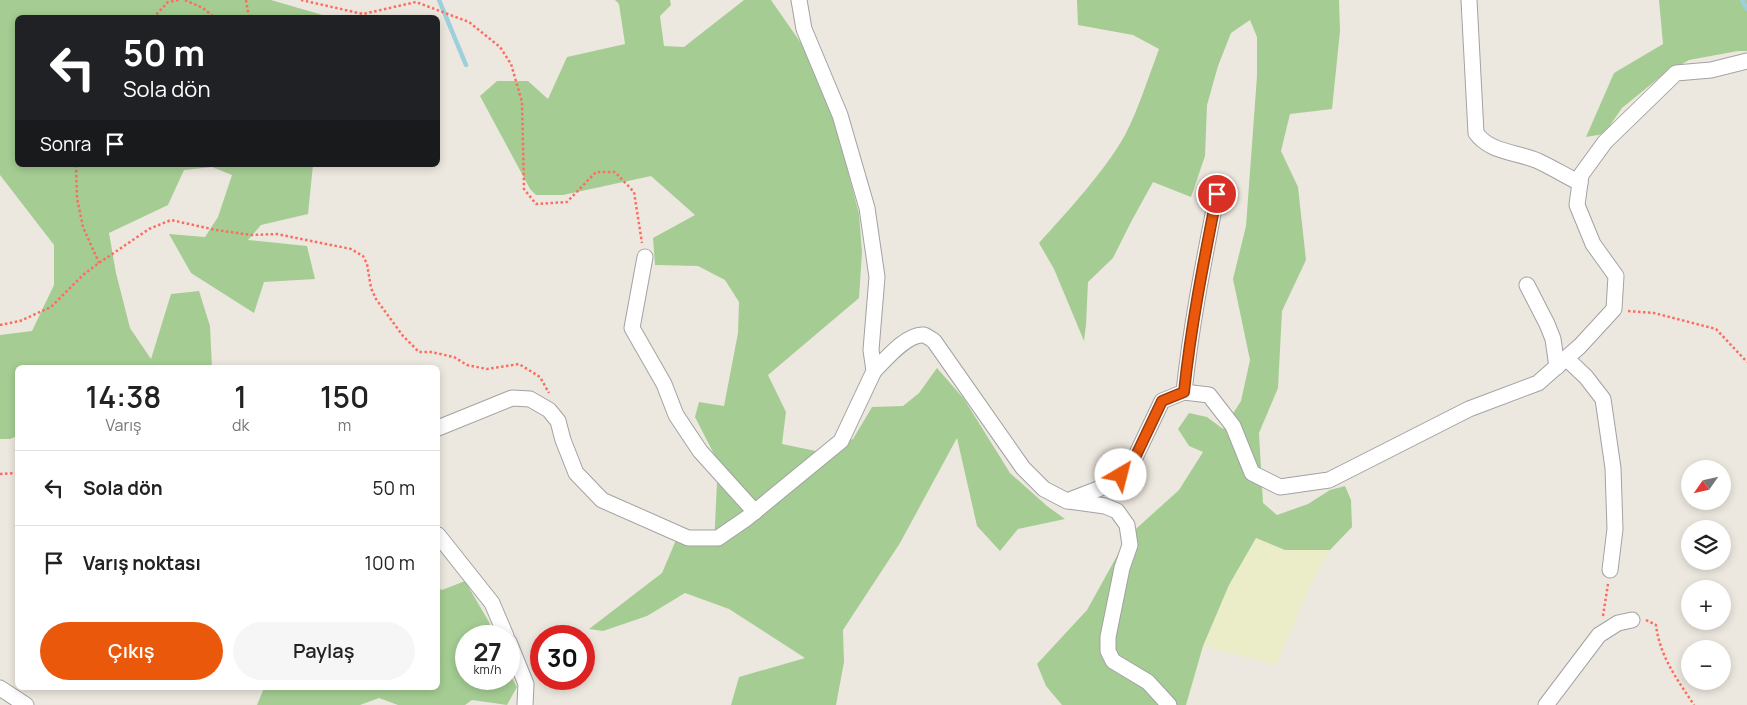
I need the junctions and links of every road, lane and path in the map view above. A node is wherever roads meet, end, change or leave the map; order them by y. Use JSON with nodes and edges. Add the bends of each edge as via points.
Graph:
{"nodes":[{"id":1,"x":179,"y":0,"type":"edge"},
{"id":2,"x":185,"y":0,"type":"edge"},
{"id":3,"x":246,"y":0,"type":"edge"},
{"id":4,"x":301,"y":0,"type":"edge"},
{"id":5,"x":799,"y":0,"type":"edge"},
{"id":6,"x":1469,"y":0,"type":"edge"},
{"id":7,"x":156,"y":15,"type":"edge"},
{"id":8,"x":211,"y":15,"type":"edge"},
{"id":9,"x":248,"y":15,"type":"edge"},
{"id":10,"x":1747,"y":61,"type":"edge"},
{"id":11,"x":76,"y":167,"type":"edge"},
{"id":12,"x":1580,"y":184,"type":"junction"},
{"id":13,"x":1217,"y":194,"type":"dead end"},
{"id":14,"x":645,"y":257,"type":"joint"},
{"id":15,"x":99,"y":263,"type":"junction"},
{"id":16,"x":1527,"y":285,"type":"dead end"},
{"id":17,"x":1614,"y":309,"type":"junction"},
{"id":18,"x":0,"y":325,"type":"edge"},
{"id":19,"x":1747,"y":362,"type":"edge"},
{"id":20,"x":1562,"y":363,"type":"junction"},
{"id":21,"x":874,"y":371,"type":"junction"},
{"id":22,"x":1184,"y":392,"type":"junction"},
{"id":23,"x":550,"y":398,"type":"dead end"},
{"id":24,"x":440,"y":427,"type":"edge"},
{"id":25,"x":15,"y":473,"type":"edge"},
{"id":26,"x":0,"y":474,"type":"edge"},
{"id":27,"x":1067,"y":501,"type":"junction"},
{"id":28,"x":755,"y":512,"type":"junction"},
{"id":29,"x":440,"y":538,"type":"edge"},
{"id":30,"x":1610,"y":570,"type":"joint"},
{"id":31,"x":1632,"y":620,"type":"joint"},
{"id":32,"x":501,"y":625,"type":"edge"},
{"id":33,"x":1599,"y":634,"type":"junction"},
{"id":34,"x":520,"y":669,"type":"edge"},
{"id":35,"x":0,"y":688,"type":"edge"},
{"id":36,"x":26,"y":705,"type":"edge"},
{"id":37,"x":525,"y":705,"type":"edge"},
{"id":38,"x":1169,"y":705,"type":"edge"},
{"id":39,"x":1546,"y":705,"type":"edge"},
{"id":40,"x":1694,"y":705,"type":"edge"}],
"edges":[{"from":1,"to":7,"type":"path","via":[[168,2]]},
{"from":2,"to":8,"type":"path"},
{"from":3,"to":9,"type":"path"},
{"from":4,"to":14,"type":"path","via":[[363,14],[416,2],[468,22],[500,47],[511,64],[522,102],[524,189],[536,204],[567,202],[596,172],[615,172],[634,192]]},
{"from":5,"to":21,"type":"street","via":[[804,29],[840,116],[867,208],[877,277],[872,350]]},
{"from":6,"to":12,"type":"street","via":[[1476,133],[1492,147],[1537,161]]},
{"from":10,"to":12,"type":"street","via":[[1711,70],[1676,73],[1605,142],[1581,175]]},
{"from":11,"to":15,"type":"path","via":[[77,198],[83,227]]},
{"from":12,"to":17,"type":"street","via":[[1576,205],[1593,244],[1616,276]]},
{"from":13,"to":22,"type":"street","via":[[1198,291]]},
{"from":14,"to":28,"type":"street","via":[[632,328],[664,384],[676,415],[700,451]]},
{"from":15,"to":18,"type":"path","via":[[51,307],[20,321]]},
{"from":15,"to":23,"type":"path","via":[[149,229],[171,220],[216,230],[251,235],[277,234],[342,246],[363,256],[376,299],[419,352],[454,357],[467,365],[486,370],[520,364],[540,378]]},
{"from":16,"to":20,"type":"street"},
{"from":17,"to":19,"type":"path","via":[[1654,313],[1716,329]]},
{"from":17,"to":20,"type":"street"},
{"from":20,"to":22,"type":"street","via":[[1538,383],[1469,409],[1329,480],[1280,487],[1252,473],[1233,426],[1209,395]]},
{"from":20,"to":30,"type":"street","via":[[1586,377],[1603,399],[1614,468],[1615,529]]},
{"from":21,"to":27,"type":"street","via":[[914,336],[925,335],[934,340],[1023,468],[1044,489]]},
{"from":21,"to":28,"type":"street","via":[[842,441]]},
{"from":22,"to":27,"type":"street","via":[[1162,401],[1131,466],[1111,484]]},
{"from":24,"to":28,"type":"street","via":[[512,398],[530,399],[549,410],[558,421],[576,473],[602,500],[688,538],[718,538]]},
{"from":25,"to":26,"type":"path"},
{"from":27,"to":38,"type":"street","via":[[1105,506],[1117,511],[1127,525],[1130,545],[1122,568],[1108,651],[1113,661],[1148,682]]},
{"from":29,"to":32,"type":"street","via":[[492,603]]},
{"from":30,"to":33,"type":"path"},
{"from":31,"to":33,"type":"street","via":[[1618,623]]},
{"from":31,"to":40,"type":"path","via":[[1642,617],[1656,625],[1659,644]]},
{"from":33,"to":39,"type":"street"},
{"from":34,"to":37,"type":"street","via":[[526,684]]},
{"from":35,"to":36,"type":"street"}]}
